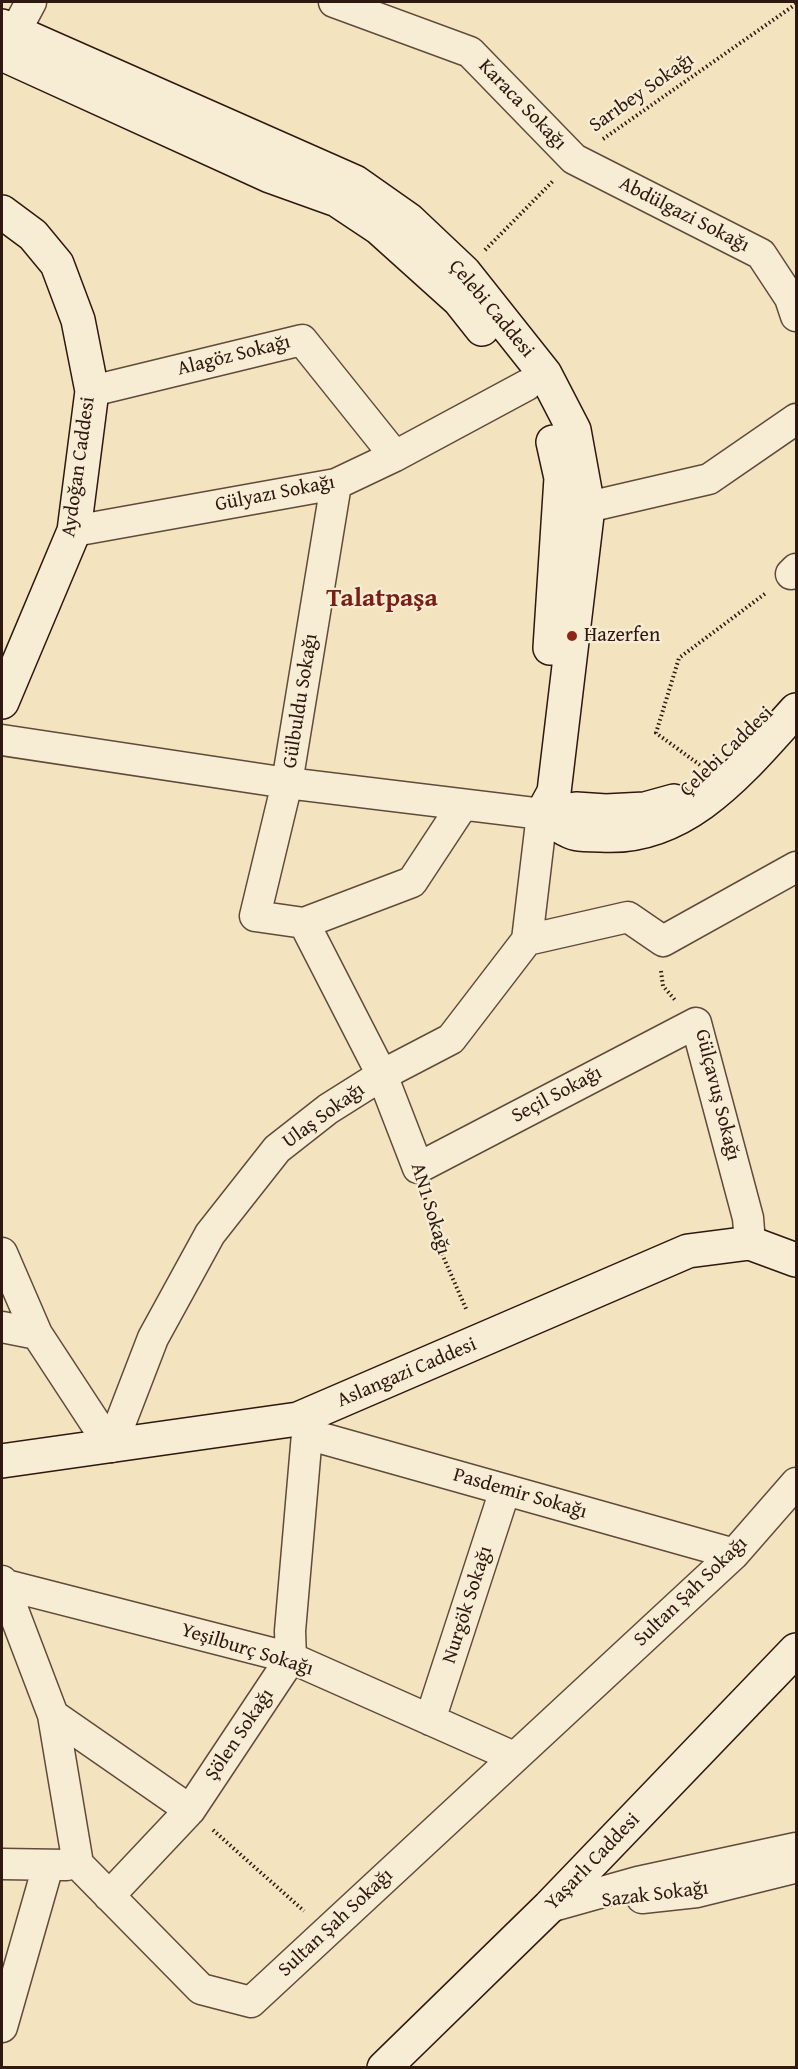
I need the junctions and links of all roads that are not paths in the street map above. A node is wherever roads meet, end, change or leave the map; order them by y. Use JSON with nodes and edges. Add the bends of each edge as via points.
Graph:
{"nodes":[{"id":1,"x":31,"y":2,"type":"edge"},
{"id":2,"x":334,"y":2,"type":"edge"},
{"id":3,"x":6,"y":37,"type":"edge"},
{"id":4,"x":574,"y":159,"type":"joint"},
{"id":5,"x":2,"y":212,"type":"edge"},
{"id":6,"x":796,"y":316,"type":"edge"},
{"id":7,"x":536,"y":379,"type":"junction"},
{"id":8,"x":92,"y":391,"type":"junction"},
{"id":9,"x":796,"y":419,"type":"edge"},
{"id":10,"x":395,"y":456,"type":"junction"},
{"id":11,"x":336,"y":484,"type":"junction"},
{"id":12,"x":588,"y":507,"type":"junction"},
{"id":13,"x":74,"y":531,"type":"junction"},
{"id":14,"x":796,"y":683,"type":"edge"},
{"id":15,"x":2,"y":702,"type":"edge"},
{"id":16,"x":796,"y":710,"type":"edge"},
{"id":17,"x":2,"y":740,"type":"edge"},
{"id":18,"x":287,"y":783,"type":"junction"},
{"id":19,"x":462,"y":806,"type":"junction"},
{"id":20,"x":542,"y":814,"type":"junction"},
{"id":21,"x":796,"y":867,"type":"edge"},
{"id":22,"x":304,"y":923,"type":"junction"},
{"id":23,"x":527,"y":940,"type":"junction"},
{"id":24,"x":696,"y":1023,"type":"joint"},
{"id":25,"x":382,"y":1075,"type":"junction"},
{"id":26,"x":418,"y":1168,"type":"joint"},
{"id":27,"x":750,"y":1243,"type":"junction"},
{"id":28,"x":2,"y":1253,"type":"edge"},
{"id":29,"x":796,"y":1260,"type":"edge"},
{"id":30,"x":2,"y":1327,"type":"edge"},
{"id":31,"x":37,"y":1334,"type":"junction"},
{"id":32,"x":303,"y":1426,"type":"junction"},
{"id":33,"x":111,"y":1447,"type":"junction"},
{"id":34,"x":2,"y":1461,"type":"edge"},
{"id":35,"x":796,"y":1483,"type":"edge"},
{"id":36,"x":505,"y":1490,"type":"junction"},
{"id":37,"x":734,"y":1554,"type":"junction"},
{"id":38,"x":2,"y":1582,"type":"edge"},
{"id":39,"x":796,"y":1650,"type":"edge"},
{"id":40,"x":291,"y":1658,"type":"junction"},
{"id":41,"x":53,"y":1715,"type":"junction"},
{"id":42,"x":430,"y":1720,"type":"junction"},
{"id":43,"x":514,"y":1757,"type":"junction"},
{"id":44,"x":190,"y":1810,"type":"junction"},
{"id":45,"x":796,"y":1848,"type":"edge"},
{"id":46,"x":2,"y":1864,"type":"edge"},
{"id":47,"x":78,"y":1864,"type":"junction"},
{"id":48,"x":48,"y":1866,"type":"junction"},
{"id":49,"x":796,"y":1868,"type":"edge"},
{"id":50,"x":109,"y":1896,"type":"junction"},
{"id":51,"x":549,"y":1907,"type":"junction"},
{"id":52,"x":2,"y":2027,"type":"edge"},
{"id":53,"x":384,"y":2067,"type":"edge"}],
"edges":[{"from":1,"to":3,"type":"street"},
{"from":2,"to":4,"type":"street","name":"Karaca Sokağı","via":[[470,52]]},
{"from":3,"to":7,"type":"street","name":"Çelebi Caddesi","via":[[270,176],[337,200],[379,228],[459,300]]},
{"from":3,"to":7,"type":"street","name":"Çelebi Caddesi","via":[[355,182],[409,220],[464,272]]},
{"from":4,"to":6,"type":"street","name":"Abdülgazi Sokağı","via":[[761,254],[790,298]]},
{"from":5,"to":8,"type":"street","name":"Aydoğan Caddesi","via":[[33,235],[57,264],[78,320]]},
{"from":7,"to":10,"type":"street","name":"Gülyazı Sokağı"},
{"from":7,"to":12,"type":"street","name":"Çelebi Caddesi","via":[[574,430]]},
{"from":7,"to":20,"type":"street","name":"Çelebi Caddesi","via":[[561,478]]},
{"from":8,"to":10,"type":"street","name":"Alagöz Sokağı","via":[[302,340]]},
{"from":8,"to":13,"type":"street","name":"Aydoğan Caddesi"},
{"from":9,"to":12,"type":"street","via":[[709,479]]},
{"from":10,"to":11,"type":"street","name":"Gülyazı Sokağı"},
{"from":11,"to":13,"type":"street","name":"Gülyazı Sokağı"},
{"from":11,"to":18,"type":"street","name":"Gülbuldu Sokağı"},
{"from":12,"to":20,"type":"street","name":"Çelebi Caddesi","via":[[554,792]]},
{"from":13,"to":15,"type":"street","name":"Aydoğan Caddesi"},
{"from":14,"to":20,"type":"street","name":"Çelebi Caddesi","via":[[677,800],[645,809]]},
{"from":16,"to":20,"type":"street","name":"Çelebi Caddesi","via":[[738,774],[693,811],[658,828],[619,836],[571,833]]},
{"from":17,"to":18,"type":"street"},
{"from":18,"to":19,"type":"street"},
{"from":18,"to":22,"type":"street","name":"Gülbuldu Sokağı","via":[[255,916]]},
{"from":19,"to":20,"type":"street"},
{"from":19,"to":22,"type":"street","via":[[412,882]]},
{"from":20,"to":23,"type":"street"},
{"from":21,"to":23,"type":"street","via":[[663,941],[628,917]]},
{"from":22,"to":25,"type":"street","name":"AN1 Sokağı"},
{"from":23,"to":25,"type":"street","name":"Ulaş Sokağı","via":[[451,1039]]},
{"from":24,"to":26,"type":"street","name":"Seçil Sokağı"},
{"from":24,"to":27,"type":"street","name":"Gülçavuş Sokağı","via":[[748,1218]]},
{"from":25,"to":26,"type":"street","name":"AN1 Sokağı"},
{"from":25,"to":33,"type":"street","name":"Ulaş Sokağı","via":[[328,1109],[278,1149],[210,1234],[153,1338]]},
{"from":27,"to":29,"type":"street","name":"Aslangazi Caddesi"},
{"from":27,"to":32,"type":"street","name":"Aslangazi Caddesi","via":[[688,1251],[480,1342]]},
{"from":28,"to":31,"type":"street"},
{"from":30,"to":31,"type":"street"},
{"from":31,"to":33,"type":"street"},
{"from":32,"to":33,"type":"street","name":"Aslangazi Caddesi"},
{"from":32,"to":36,"type":"street","name":"Pasdemir Sokağı"},
{"from":32,"to":40,"type":"street"},
{"from":33,"to":34,"type":"street","name":"Aslangazi Caddesi"},
{"from":35,"to":37,"type":"street","name":"Sultan Şah Sokağı"},
{"from":36,"to":37,"type":"street","name":"Pasdemir Sokağı"},
{"from":36,"to":42,"type":"street","name":"Nurgök Sokağı"},
{"from":37,"to":43,"type":"street","name":"Sultan Şah Sokağı"},
{"from":38,"to":40,"type":"street","name":"Yeşilburç Sokağı"},
{"from":38,"to":41,"type":"street"},
{"from":39,"to":51,"type":"street","name":"Yaşarlı Caddesi"},
{"from":40,"to":42,"type":"street","name":"Yeşilburç Sokağı"},
{"from":40,"to":44,"type":"street","name":"Şölen Sokağı"},
{"from":41,"to":44,"type":"street"},
{"from":41,"to":47,"type":"street"},
{"from":42,"to":43,"type":"street","name":"Yeşilburç Sokağı"},
{"from":43,"to":50,"type":"street","name":"Sultan Şah Sokağı","via":[[251,2002],[201,1989]]},
{"from":44,"to":50,"type":"street","name":"Şölen Sokağı"},
{"from":45,"to":51,"type":"street","name":"Sazak Sokağı","via":[[638,1882]]},
{"from":46,"to":48,"type":"street"},
{"from":47,"to":48,"type":"street"},
{"from":47,"to":50,"type":"street","name":"Sultan Şah Sokağı"},
{"from":48,"to":52,"type":"street"},
{"from":49,"to":51,"type":"street","name":"Sazak Sokağı","via":[[698,1892]]},
{"from":51,"to":53,"type":"street","name":"Yaşarlı Caddesi"}]}
